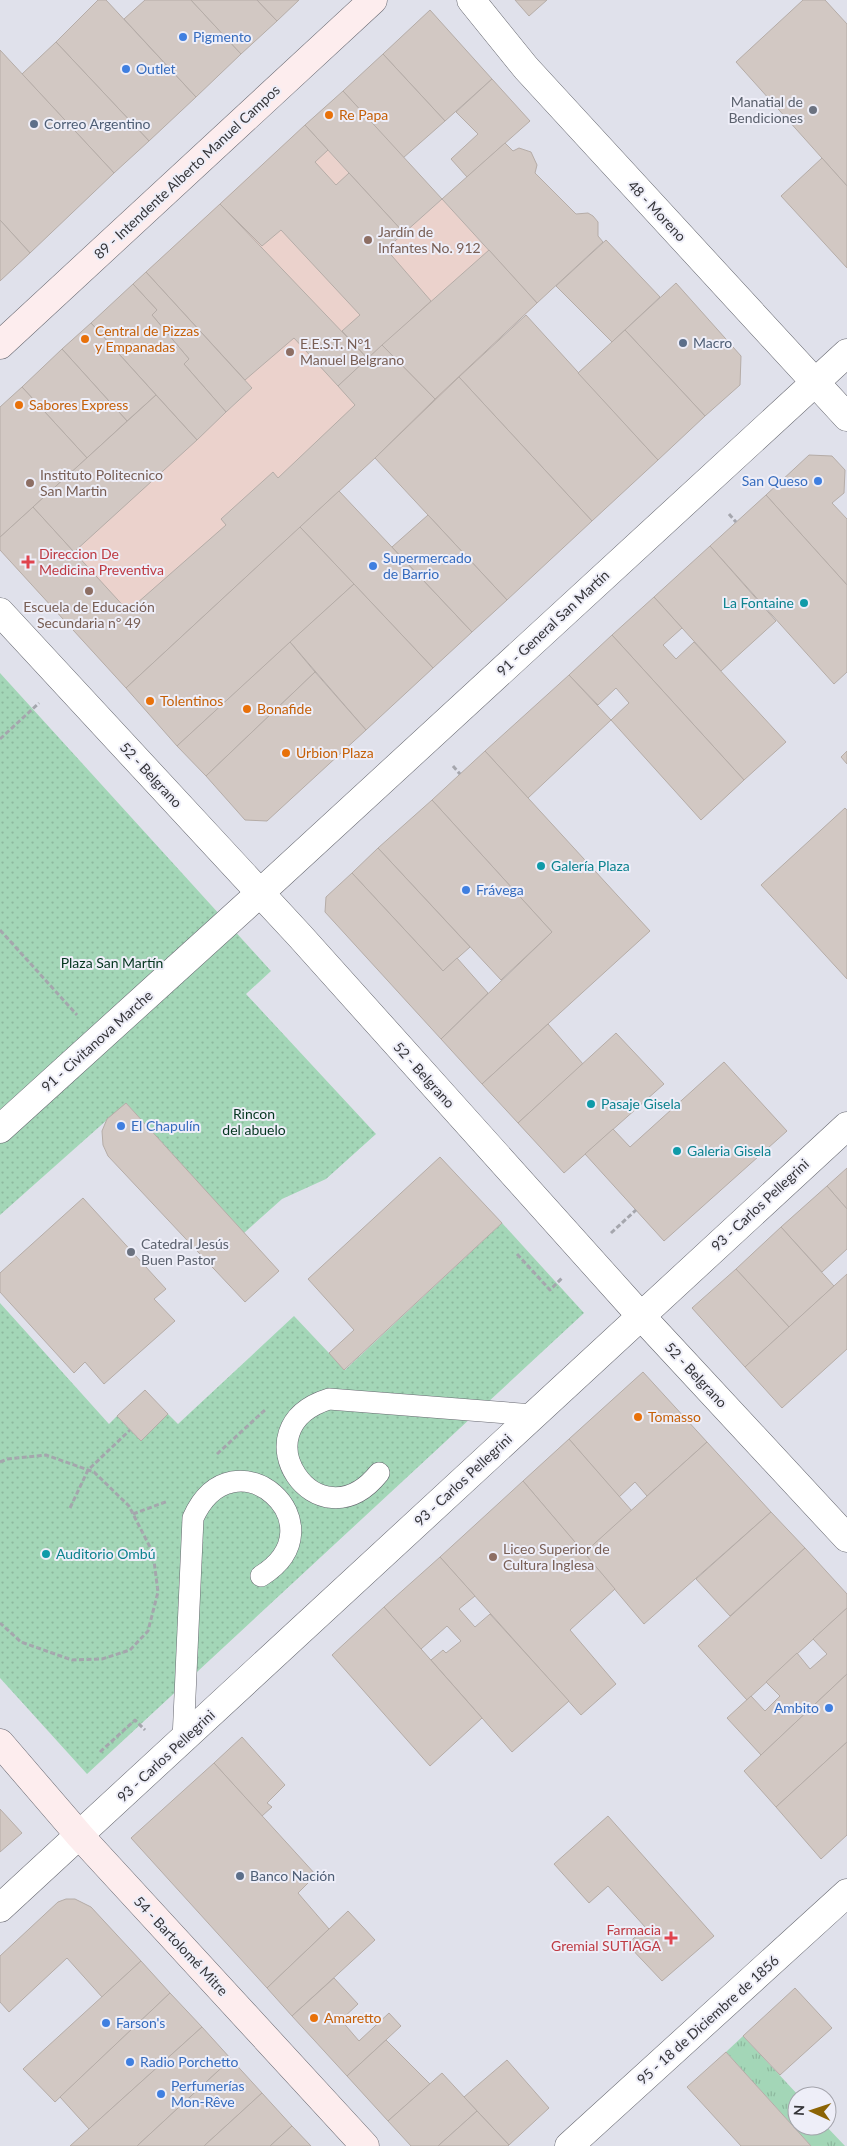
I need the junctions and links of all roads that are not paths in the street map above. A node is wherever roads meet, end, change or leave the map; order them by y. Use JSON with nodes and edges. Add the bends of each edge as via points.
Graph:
{"nodes":[{"id":1,"x":374,"y":0,"type":"edge"},
{"id":2,"x":471,"y":0,"type":"edge"},
{"id":3,"x":0,"y":345,"type":"edge"},
{"id":4,"x":847,"y":352,"type":"edge"},
{"id":5,"x":814,"y":383,"type":"junction"},
{"id":6,"x":847,"y":417,"type":"edge"},
{"id":7,"x":0,"y":612,"type":"edge"},
{"id":8,"x":260,"y":893,"type":"junction"},
{"id":9,"x":847,"y":1126,"type":"edge"},
{"id":10,"x":0,"y":1129,"type":"edge"},
{"id":11,"x":640,"y":1315,"type":"junction"},
{"id":12,"x":534,"y":1414,"type":"junction"},
{"id":13,"x":379,"y":1473,"type":"dead end"},
{"id":14,"x":847,"y":1538,"type":"edge"},
{"id":15,"x":262,"y":1576,"type":"dead end"},
{"id":16,"x":183,"y":1740,"type":"junction"},
{"id":17,"x":0,"y":1743,"type":"edge"},
{"id":18,"x":80,"y":1836,"type":"junction"},
{"id":19,"x":847,"y":1893,"type":"edge"},
{"id":20,"x":0,"y":1908,"type":"edge"},
{"id":21,"x":365,"y":2146,"type":"edge"},
{"id":22,"x":569,"y":2146,"type":"edge"}],
"edges":[{"from":1,"to":3,"type":"street","name":"89 - Intendente Alberto Manuel Campos"},
{"from":2,"to":5,"type":"street","name":"48 - Moreno","via":[[526,68]]},
{"from":4,"to":5,"type":"street","name":"91 - General San Martín"},
{"from":5,"to":6,"type":"street","name":"48 - Moreno"},
{"from":5,"to":8,"type":"street","name":"91 - General San Martín"},
{"from":7,"to":8,"type":"street","name":"52 - Belgrano"},
{"from":8,"to":10,"type":"street","name":"91 - Civitanova Marche"},
{"from":8,"to":11,"type":"street","name":"52 - Belgrano"},
{"from":9,"to":11,"type":"street","name":"93 - Carlos Pellegrini"},
{"from":11,"to":12,"type":"street","name":"93 - Carlos Pellegrini"},
{"from":11,"to":14,"type":"street","name":"52 - Belgrano"},
{"from":12,"to":13,"type":"lane","via":[[328,1399],[300,1413],[291,1427],[286,1443],[294,1476],[321,1496],[338,1498],[354,1494],[369,1486]]},
{"from":12,"to":16,"type":"street","name":"93 - Carlos Pellegrini"},
{"from":15,"to":16,"type":"lane","via":[[285,1556],[291,1540],[286,1507],[275,1493],[261,1484],[244,1480],[227,1482],[200,1502],[193,1518]]},
{"from":16,"to":18,"type":"street","name":"93 - Carlos Pellegrini"},
{"from":17,"to":18,"type":"street","name":"54 - Bartolomé Mitre"},
{"from":18,"to":20,"type":"street","name":"93 - Carlos Pellegrini"},
{"from":18,"to":21,"type":"street","name":"54 - Bartolomé Mitre"},
{"from":19,"to":22,"type":"street","name":"95 - 18 de Diciembre de 1856"}]}
